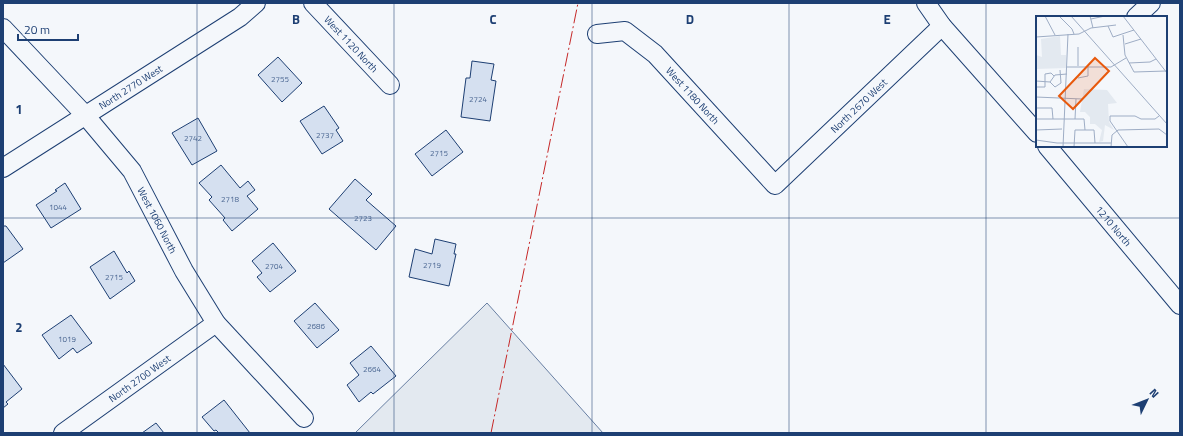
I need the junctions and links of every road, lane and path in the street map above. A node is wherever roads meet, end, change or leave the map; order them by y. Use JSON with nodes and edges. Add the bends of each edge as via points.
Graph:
{"nodes":[{"id":1,"x":256,"y":3,"type":"edge"},
{"id":2,"x":313,"y":3,"type":"edge"},
{"id":3,"x":926,"y":3,"type":"edge"},
{"id":4,"x":1151,"y":3,"type":"edge"},
{"id":5,"x":1137,"y":16,"type":"edge"},
{"id":6,"x":942,"y":26,"type":"junction"},
{"id":7,"x":3,"y":28,"type":"edge"},
{"id":8,"x":597,"y":34,"type":"dead end"},
{"id":9,"x":390,"y":85,"type":"dead end"},
{"id":10,"x":85,"y":115,"type":"junction"},
{"id":11,"x":1034,"y":123,"type":"edge"},
{"id":12,"x":1048,"y":147,"type":"edge"},
{"id":13,"x":3,"y":168,"type":"edge"},
{"id":14,"x":776,"y":185,"type":"joint"},
{"id":15,"x":1180,"y":306,"type":"edge"},
{"id":16,"x":216,"y":323,"type":"junction"},
{"id":17,"x":304,"y":418,"type":"dead end"},
{"id":18,"x":63,"y":433,"type":"edge"}],
"edges":[{"from":1,"to":10,"type":"street","name":"North 2770 West","via":[[240,17]]},
{"from":2,"to":9,"type":"street","name":"West 1120 North"},
{"from":3,"to":6,"type":"street"},
{"from":4,"to":5,"type":"street"},
{"from":6,"to":11,"type":"street"},
{"from":6,"to":14,"type":"street","name":"North 2670 West"},
{"from":7,"to":10,"type":"street","name":"West 1060 North"},
{"from":8,"to":14,"type":"street","name":"West 1180 North","via":[[625,31],[655,54]]},
{"from":10,"to":13,"type":"street","name":"North 2770 West"},
{"from":10,"to":16,"type":"street","name":"West 1060 North","via":[[132,171],[184,271]]},
{"from":12,"to":15,"type":"street","name":"1210 North"},
{"from":16,"to":17,"type":"street","name":"West 1060 North"},
{"from":16,"to":18,"type":"street","name":"North 2700 West"}]}
